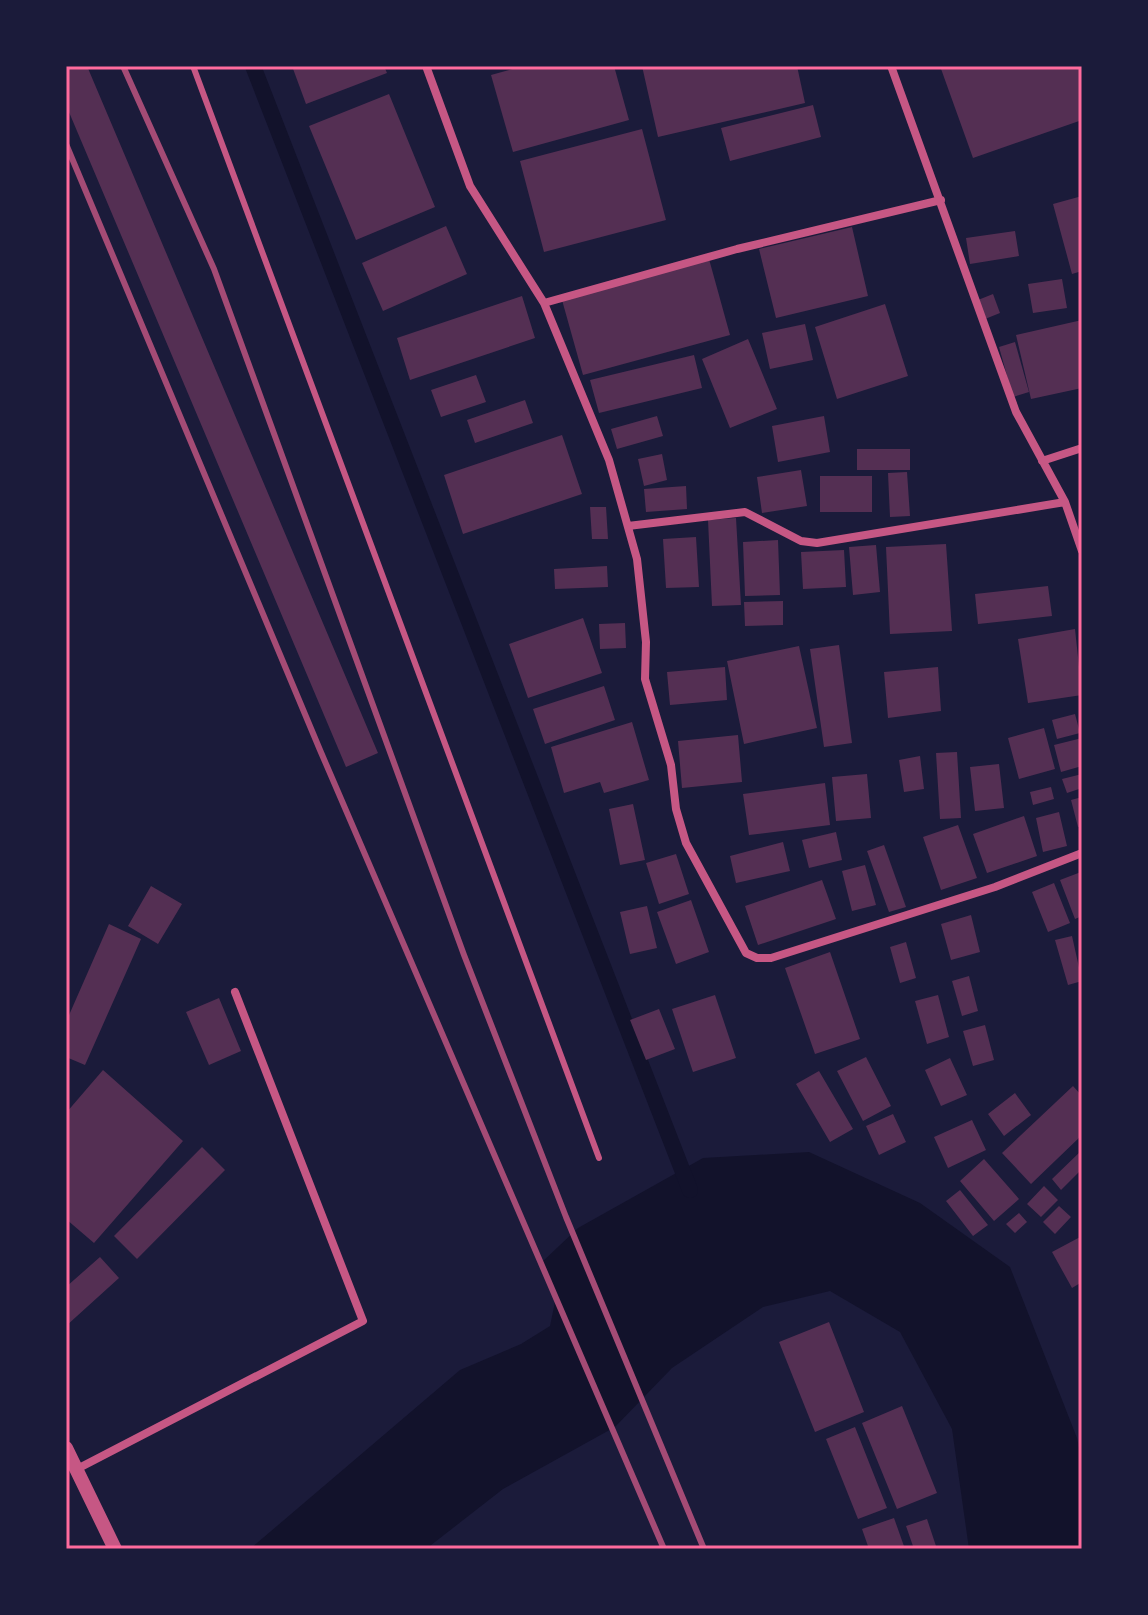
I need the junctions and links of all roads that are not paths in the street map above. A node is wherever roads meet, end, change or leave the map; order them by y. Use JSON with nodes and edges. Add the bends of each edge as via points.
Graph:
{"nodes":[{"id":1,"x":193,"y":66,"type":"edge"},
{"id":2,"x":426,"y":66,"type":"edge"},
{"id":3,"x":891,"y":66,"type":"edge"},
{"id":4,"x":941,"y":200,"type":"junction"},
{"id":5,"x":544,"y":303,"type":"junction"},
{"id":6,"x":1082,"y":448,"type":"edge"},
{"id":7,"x":1042,"y":461,"type":"junction"},
{"id":8,"x":1065,"y":502,"type":"junction"},
{"id":9,"x":628,"y":526,"type":"junction"},
{"id":10,"x":1082,"y":551,"type":"edge"},
{"id":11,"x":1082,"y":853,"type":"edge"},
{"id":12,"x":235,"y":992,"type":"dead end"},
{"id":13,"x":599,"y":1158,"type":"dead end"},
{"id":14,"x":66,"y":1448,"type":"edge"},
{"id":15,"x":77,"y":1469,"type":"junction"},
{"id":16,"x":115,"y":1549,"type":"edge"}],
"edges":[{"from":1,"to":13,"type":"lane"},
{"from":2,"to":5,"type":"street","via":[[470,186]]},
{"from":3,"to":4,"type":"street"},
{"from":4,"to":5,"type":"street"},
{"from":4,"to":7,"type":"street","via":[[1016,412]]},
{"from":5,"to":9,"type":"street","via":[[609,460]]},
{"from":6,"to":7,"type":"street"},
{"from":7,"to":8,"type":"street"},
{"from":8,"to":9,"type":"street","via":[[817,543],[801,541],[745,512]]},
{"from":8,"to":10,"type":"street"},
{"from":9,"to":11,"type":"street","via":[[637,559],[645,679],[671,765],[676,809],[686,843],[746,953],[771,958],[995,887]]},
{"from":12,"to":15,"type":"street","via":[[363,1321]]},
{"from":14,"to":15,"type":"street"},
{"from":15,"to":16,"type":"street"}]}
